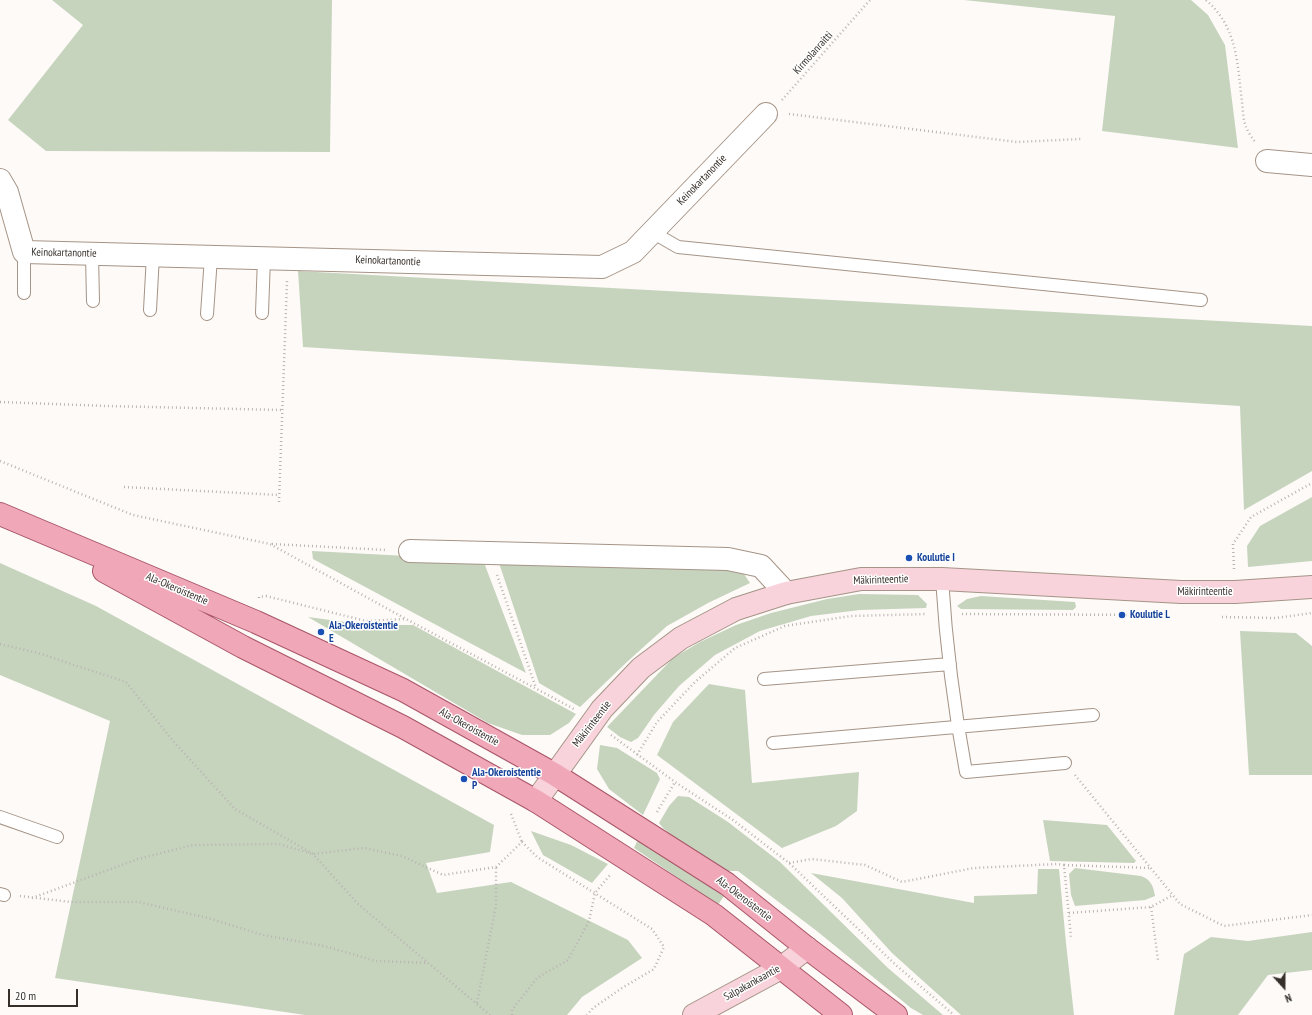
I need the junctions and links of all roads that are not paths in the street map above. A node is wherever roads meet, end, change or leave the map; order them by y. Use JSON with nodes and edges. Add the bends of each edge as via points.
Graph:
{"nodes":[{"id":1,"x":769,"y":113,"type":"road end"},
{"id":2,"x":1267,"y":161,"type":"road end"},
{"id":3,"x":1312,"y":165,"type":"edge"},
{"id":4,"x":0,"y":180,"type":"edge"},
{"id":5,"x":652,"y":232,"type":"junction"},
{"id":6,"x":24,"y":252,"type":"junction"},
{"id":7,"x":92,"y":254,"type":"junction"},
{"id":8,"x":153,"y":255,"type":"junction"},
{"id":9,"x":211,"y":257,"type":"junction"},
{"id":10,"x":264,"y":258,"type":"junction"},
{"id":11,"x":24,"y":293,"type":"dead end"},
{"id":12,"x":1202,"y":300,"type":"dead end"},
{"id":13,"x":93,"y":301,"type":"dead end"},
{"id":14,"x":150,"y":310,"type":"dead end"},
{"id":15,"x":262,"y":313,"type":"dead end"},
{"id":16,"x":207,"y":314,"type":"dead end"},
{"id":17,"x":0,"y":514,"type":"edge"},
{"id":18,"x":410,"y":551,"type":"road end"},
{"id":19,"x":942,"y":579,"type":"junction"},
{"id":20,"x":1312,"y":587,"type":"edge"},
{"id":21,"x":786,"y":592,"type":"junction"},
{"id":22,"x":950,"y":664,"type":"junction"},
{"id":23,"x":764,"y":679,"type":"dead end"},
{"id":24,"x":1093,"y":715,"type":"dead end"},
{"id":25,"x":958,"y":727,"type":"junction"},
{"id":26,"x":773,"y":743,"type":"dead end"},
{"id":27,"x":1065,"y":763,"type":"road end"},
{"id":28,"x":554,"y":774,"type":"junction"},
{"id":29,"x":536,"y":801,"type":"junction"},
{"id":30,"x":0,"y":817,"type":"edge"},
{"id":31,"x":57,"y":837,"type":"dead end"},
{"id":32,"x":807,"y":948,"type":"junction"},
{"id":33,"x":781,"y":968,"type":"junction"},
{"id":34,"x":694,"y":1015,"type":"edge"},
{"id":35,"x":842,"y":1015,"type":"edge"},
{"id":36,"x":896,"y":1015,"type":"edge"}],
"edges":[{"from":1,"to":5,"type":"street","name":"Keinokartanontie"},
{"from":2,"to":3,"type":"street"},
{"from":4,"to":6,"type":"street","name":"Keinokartanontie","via":[[7,192]]},
{"from":5,"to":10,"type":"street","name":"Keinokartanontie","via":[[633,252],[602,267]]},
{"from":5,"to":12,"type":"lane","via":[[678,247]]},
{"from":6,"to":7,"type":"street","name":"Keinokartanontie"},
{"from":6,"to":11,"type":"lane"},
{"from":7,"to":8,"type":"street","name":"Keinokartanontie"},
{"from":7,"to":13,"type":"lane"},
{"from":8,"to":9,"type":"street","name":"Keinokartanontie"},
{"from":8,"to":14,"type":"lane"},
{"from":9,"to":10,"type":"street","name":"Keinokartanontie"},
{"from":9,"to":16,"type":"lane"},
{"from":10,"to":15,"type":"lane"},
{"from":17,"to":28,"type":"main road","name":"Ala-Okeroistentie","via":[[256,622],[403,690]]},
{"from":17,"to":29,"type":"main road","name":"Ala-Okeroistentie","via":[[243,647],[403,727]]},
{"from":18,"to":21,"type":"street","via":[[728,559],[761,566]]},
{"from":19,"to":20,"type":"street","name":"Mäkirinteentie","via":[[1181,592],[1235,592]]},
{"from":19,"to":21,"type":"street","name":"Mäkirinteentie","via":[[861,579]]},
{"from":19,"to":22,"type":"lane"},
{"from":21,"to":28,"type":"street","name":"Mäkirinteentie","via":[[729,612],[681,638],[641,668],[602,709]]},
{"from":22,"to":23,"type":"lane"},
{"from":22,"to":25,"type":"lane"},
{"from":24,"to":25,"type":"lane"},
{"from":25,"to":26,"type":"lane"},
{"from":25,"to":27,"type":"lane","via":[[966,772]]},
{"from":28,"to":29,"type":"street","name":"Mäkirinteentie"},
{"from":28,"to":32,"type":"main road","name":"Ala-Okeroistentie","via":[[727,884]]},
{"from":29,"to":33,"type":"main road","name":"Ala-Okeroistentie","via":[[714,915]]},
{"from":30,"to":31,"type":"lane"},
{"from":32,"to":33,"type":"street","name":"Salpakankaantie"},
{"from":32,"to":36,"type":"main road","name":"Ala-Okeroistentie"},
{"from":33,"to":34,"type":"street","name":"Salpakankaantie"},
{"from":33,"to":35,"type":"main road","name":"Ala-Okeroistentie"}]}
